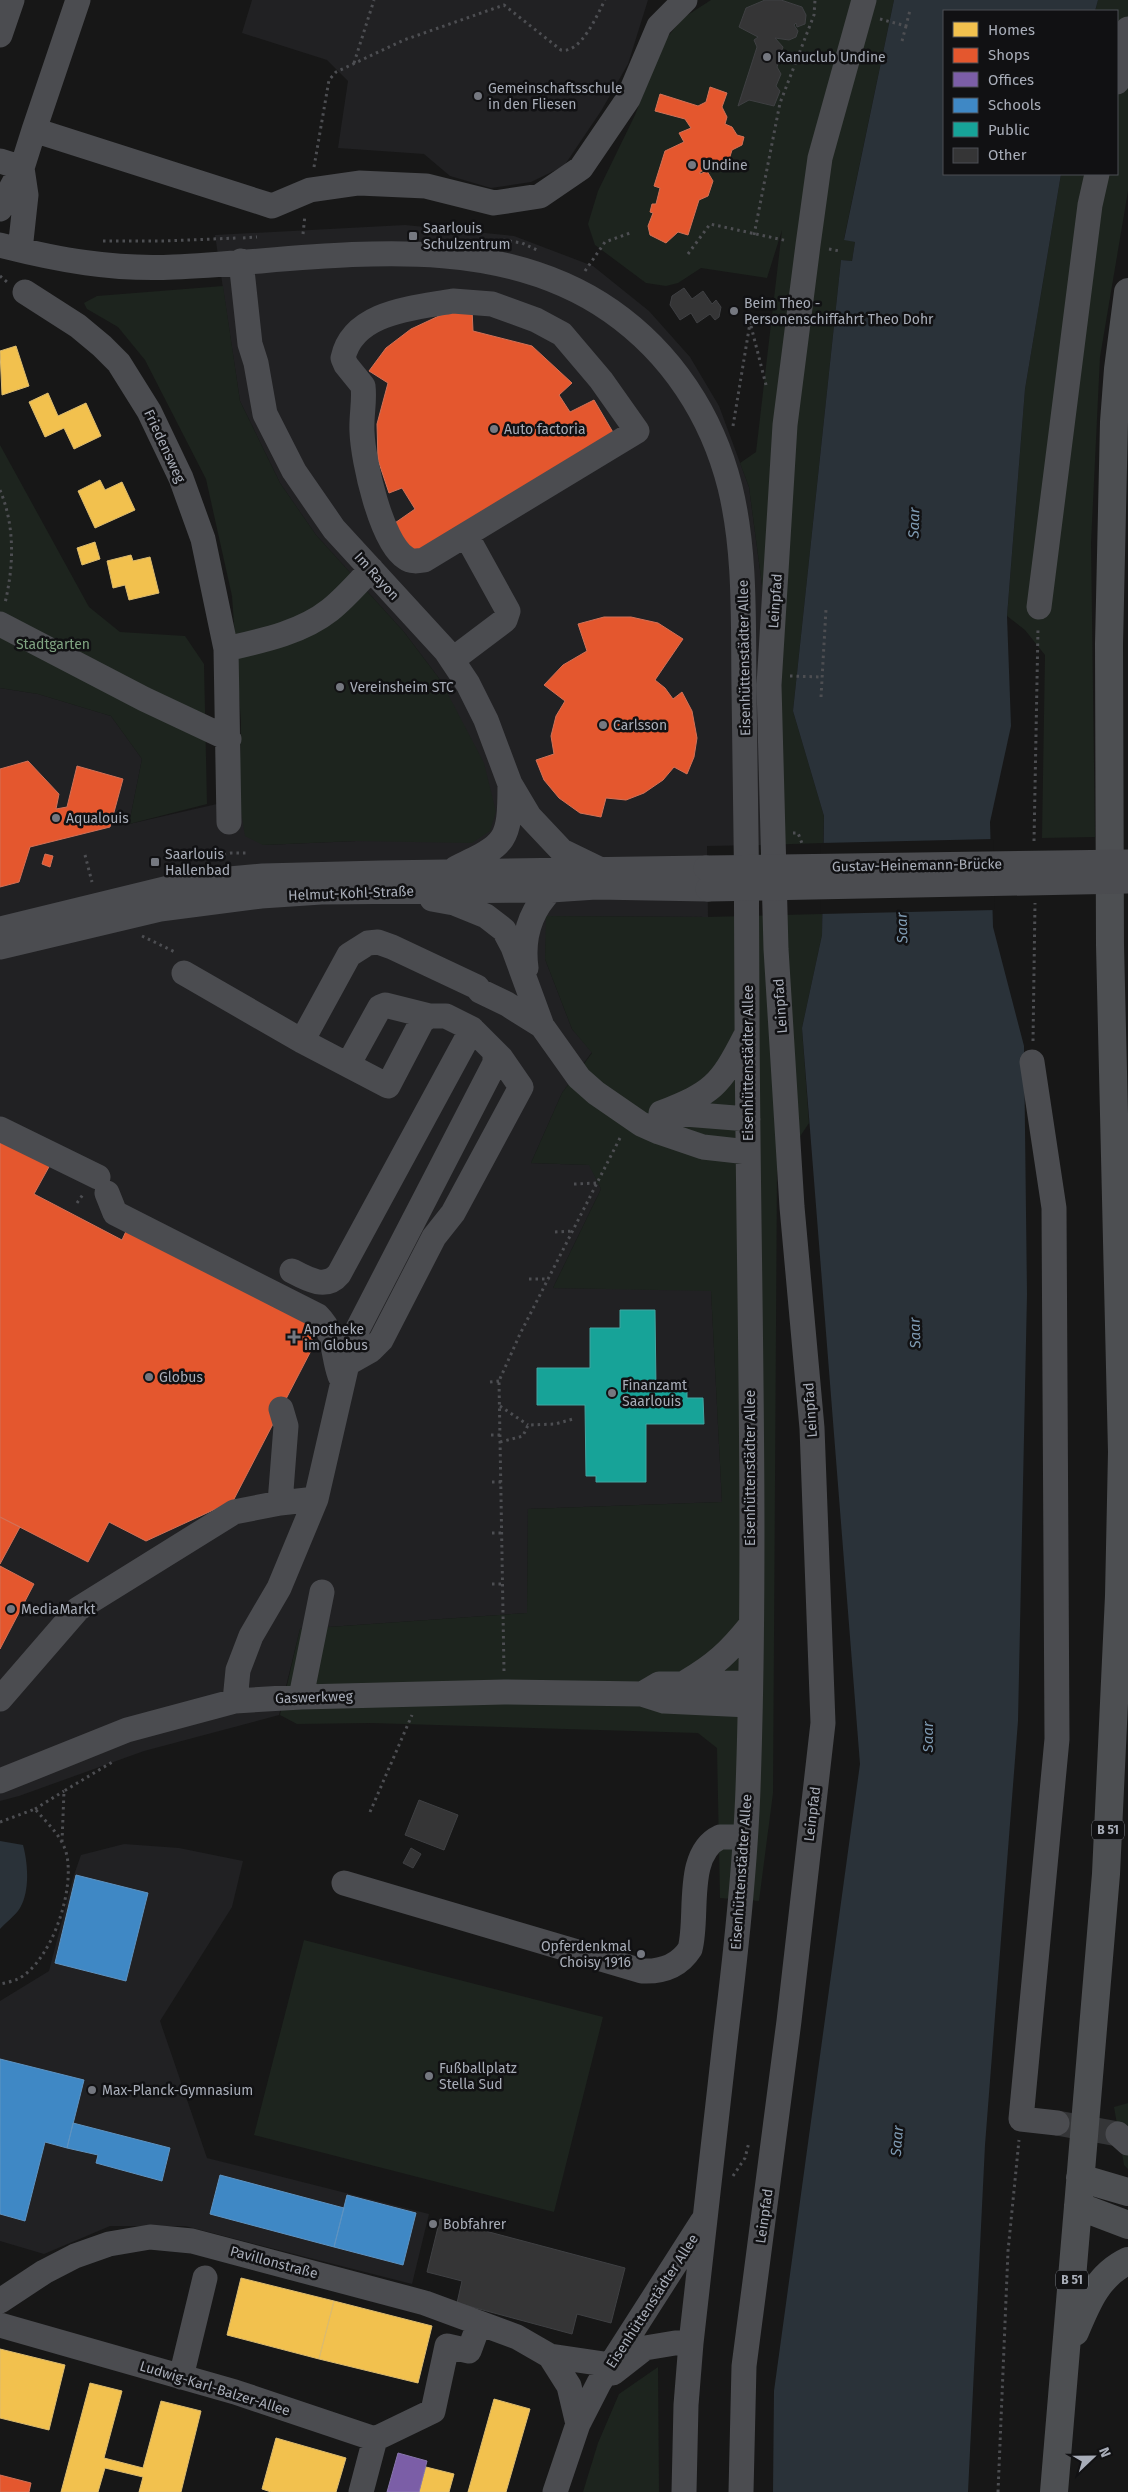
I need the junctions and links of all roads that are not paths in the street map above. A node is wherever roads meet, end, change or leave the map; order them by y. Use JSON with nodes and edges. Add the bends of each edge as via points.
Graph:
{"nodes":[{"id":1,"x":12,"y":0,"type":"edge"},
{"id":2,"x":78,"y":0,"type":"edge"},
{"id":3,"x":685,"y":0,"type":"edge"},
{"id":4,"x":869,"y":9,"type":"edge"},
{"id":5,"x":1128,"y":29,"type":"edge"},
{"id":6,"x":0,"y":36,"type":"edge"},
{"id":7,"x":1118,"y":77,"type":"edge"},
{"id":8,"x":34,"y":130,"type":"junction"},
{"id":9,"x":11,"y":164,"type":"edge"},
{"id":10,"x":1097,"y":175,"type":"edge"},
{"id":11,"x":0,"y":209,"type":"edge"},
{"id":12,"x":10,"y":248,"type":"edge"},
{"id":13,"x":253,"y":253,"type":"junction"},
{"id":14,"x":216,"y":264,"type":"junction"},
{"id":15,"x":25,"y":292,"type":"dead end"},
{"id":16,"x":1128,"y":292,"type":"edge"},
{"id":17,"x":247,"y":313,"type":"junction"},
{"id":18,"x":256,"y":363,"type":"junction"},
{"id":19,"x":1122,"y":391,"type":"edge"},
{"id":20,"x":1121,"y":422,"type":"edge"},
{"id":21,"x":1120,"y":492,"type":"edge"},
{"id":22,"x":466,"y":535,"type":"junction"},
{"id":23,"x":371,"y":570,"type":"junction"},
{"id":24,"x":1039,"y":607,"type":"road end"},
{"id":25,"x":1,"y":615,"type":"edge"},
{"id":26,"x":226,"y":649,"type":"junction"},
{"id":27,"x":452,"y":660,"type":"junction"},
{"id":28,"x":229,"y":739,"type":"junction"},
{"id":29,"x":510,"y":784,"type":"junction"},
{"id":30,"x":229,"y":822,"type":"dead end"},
{"id":31,"x":1128,"y":862,"type":"edge"},
{"id":32,"x":597,"y":868,"type":"junction"},
{"id":33,"x":447,"y":872,"type":"junction"},
{"id":34,"x":707,"y":879,"type":"junction"},
{"id":35,"x":1128,"y":881,"type":"edge"},
{"id":36,"x":551,"y":890,"type":"junction"},
{"id":37,"x":395,"y":891,"type":"junction"},
{"id":38,"x":0,"y":929,"type":"edge"},
{"id":39,"x":0,"y":947,"type":"edge"},
{"id":40,"x":183,"y":964,"type":"road end"},
{"id":41,"x":477,"y":987,"type":"junction"},
{"id":42,"x":530,"y":991,"type":"junction"},
{"id":43,"x":429,"y":1016,"type":"junction"},
{"id":44,"x":542,"y":1026,"type":"junction"},
{"id":45,"x":472,"y":1029,"type":"junction"},
{"id":46,"x":748,"y":1033,"type":"junction"},
{"id":47,"x":302,"y":1042,"type":"junction"},
{"id":48,"x":495,"y":1052,"type":"junction"},
{"id":49,"x":1032,"y":1062,"type":"road end"},
{"id":50,"x":348,"y":1065,"type":"junction"},
{"id":51,"x":661,"y":1113,"type":"junction"},
{"id":52,"x":629,"y":1114,"type":"junction"},
{"id":53,"x":748,"y":1119,"type":"junction"},
{"id":54,"x":0,"y":1129,"type":"edge"},
{"id":55,"x":748,"y":1152,"type":"junction"},
{"id":56,"x":292,"y":1271,"type":"dead end"},
{"id":57,"x":1123,"y":1307,"type":"edge"},
{"id":58,"x":1123,"y":1338,"type":"edge"},
{"id":59,"x":345,"y":1374,"type":"junction"},
{"id":60,"x":280,"y":1409,"type":"dead end"},
{"id":61,"x":1125,"y":1440,"type":"edge"},
{"id":62,"x":316,"y":1499,"type":"junction"},
{"id":63,"x":280,"y":1503,"type":"junction"},
{"id":64,"x":322,"y":1592,"type":"dead end"},
{"id":65,"x":750,"y":1626,"type":"junction"},
{"id":66,"x":686,"y":1682,"type":"junction"},
{"id":67,"x":642,"y":1694,"type":"junction"},
{"id":68,"x":750,"y":1694,"type":"junction"},
{"id":69,"x":301,"y":1697,"type":"junction"},
{"id":70,"x":0,"y":1699,"type":"edge"},
{"id":71,"x":235,"y":1701,"type":"junction"},
{"id":72,"x":0,"y":1781,"type":"edge"},
{"id":73,"x":745,"y":1837,"type":"junction"},
{"id":74,"x":344,"y":1882,"type":"dead end"},
{"id":75,"x":1058,"y":2123,"type":"tunnel mouth"},
{"id":76,"x":1080,"y":2178,"type":"junction"},
{"id":77,"x":1128,"y":2192,"type":"edge"},
{"id":78,"x":1078,"y":2206,"type":"junction"},
{"id":79,"x":705,"y":2218,"type":"junction"},
{"id":80,"x":1128,"y":2225,"type":"edge"},
{"id":81,"x":1128,"y":2261,"type":"edge"},
{"id":82,"x":205,"y":2278,"type":"dead end"},
{"id":83,"x":0,"y":2302,"type":"edge"},
{"id":84,"x":480,"y":2324,"type":"junction"},
{"id":85,"x":0,"y":2325,"type":"edge"},
{"id":86,"x":691,"y":2343,"type":"junction"},
{"id":87,"x":1066,"y":2354,"type":"junction"},
{"id":88,"x":550,"y":2356,"type":"junction"},
{"id":89,"x":605,"y":2374,"type":"junction"},
{"id":90,"x":181,"y":2377,"type":"junction"},
{"id":91,"x":578,"y":2424,"type":"junction"},
{"id":92,"x":375,"y":2439,"type":"junction"},
{"id":93,"x":361,"y":2492,"type":"edge"},
{"id":94,"x":555,"y":2492,"type":"edge"},
{"id":95,"x":684,"y":2492,"type":"edge"},
{"id":96,"x":741,"y":2492,"type":"edge"},
{"id":97,"x":1054,"y":2492,"type":"edge"}],
"edges":[{"from":1,"to":6,"type":"street"},
{"from":2,"to":8,"type":"street"},
{"from":3,"to":8,"type":"street","via":[[659,26],[628,99],[581,168],[540,196],[494,203],[426,186],[359,183],[310,190],[272,206]]},
{"from":4,"to":96,"type":"street","name":"Leinpfad","via":[[820,158],[785,426],[769,685],[776,949],[792,1207],[812,1428],[823,1723],[789,2021],[744,2366]]},
{"from":5,"to":7,"type":"street"},
{"from":8,"to":9,"type":"street"},
{"from":9,"to":11,"type":"street"},
{"from":9,"to":12,"type":"street","via":[[26,195]]},
{"from":10,"to":24,"type":"street","via":[[1088,214]]},
{"from":12,"to":14,"type":"street","name":"Eisenhüttenstädter Allee","via":[[64,261],[120,267]]},
{"from":13,"to":14,"type":"street","name":"Eisenhüttenstädter Allee"},
{"from":13,"to":17,"type":"street","name":"Im Rayon"},
{"from":13,"to":18,"type":"street","name":"Im Rayon","via":[[261,344]]},
{"from":13,"to":46,"type":"street","name":"Eisenhüttenstädter Allee","via":[[402,253],[473,259],[524,270],[561,283],[605,306],[642,335],[676,371],[717,443],[739,527],[747,833]]},
{"from":14,"to":17,"type":"street","name":"Im Rayon","via":[[238,288]]},
{"from":15,"to":26,"type":"street","name":"Friedensweg","via":[[102,346],[119,363],[149,411],[181,478],[203,539]]},
{"from":16,"to":19,"type":"main road","number":"B 51"},
{"from":17,"to":18,"type":"street","name":"Im Rayon","via":[[250,344]]},
{"from":18,"to":23,"type":"street","name":"Im Rayon","via":[[265,414],[294,472],[334,529]]},
{"from":19,"to":20,"type":"main road","number":"B 51"},
{"from":20,"to":21,"type":"main road","number":"B 51"},
{"from":21,"to":57,"type":"main road","number":"B 51","via":[[1109,644],[1110,945]]},
{"from":22,"to":22,"type":"street","via":[[637,431],[601,380],[562,334],[536,320],[492,304],[470,301],[387,313],[375,318],[352,339],[343,358],[363,386],[362,432],[367,471],[386,531],[402,555],[417,561]]},
{"from":22,"to":27,"type":"street","via":[[508,611],[505,620]]},
{"from":23,"to":26,"type":"street","via":[[329,611],[309,623],[262,641]]},
{"from":23,"to":27,"type":"street","name":"Im Rayon"},
{"from":25,"to":28,"type":"street","via":[[144,699]]},
{"from":26,"to":28,"type":"street","name":"Friedensweg"},
{"from":27,"to":29,"type":"street","name":"Im Rayon","via":[[486,720]]},
{"from":28,"to":30,"type":"street","name":"Friedensweg"},
{"from":29,"to":32,"type":"street","name":"Im Rayon","via":[[544,834],[562,851]]},
{"from":29,"to":33,"type":"street","name":"Im Rayon","via":[[510,815],[502,840],[491,851]]},
{"from":31,"to":34,"type":"street","name":"Gustav-Heinemann-Brücke","bridge":true},
{"from":32,"to":33,"type":"street","name":"Helmut-Kohl-Straße"},
{"from":32,"to":34,"type":"street","name":"Helmut-Kohl-Straße"},
{"from":33,"to":38,"type":"street","name":"Helmut-Kohl-Straße","via":[[218,880],[154,891]]},
{"from":34,"to":35,"type":"street","name":"Gustav-Heinemann-Brücke","bridge":true},
{"from":34,"to":36,"type":"street","name":"Helmut-Kohl-Straße"},
{"from":36,"to":37,"type":"street","name":"Helmut-Kohl-Straße"},
{"from":36,"to":42,"type":"street","via":[[539,902],[528,926],[524,954]]},
{"from":37,"to":39,"type":"street","name":"Helmut-Kohl-Straße","via":[[270,896],[184,905]]},
{"from":37,"to":42,"type":"street","via":[[454,903],[486,916],[504,930]]},
{"from":40,"to":47,"type":"street"},
{"from":41,"to":42,"type":"street"},
{"from":41,"to":44,"type":"street"},
{"from":41,"to":47,"type":"street","via":[[392,947],[378,942],[368,943],[349,955]]},
{"from":42,"to":44,"type":"street"},
{"from":43,"to":45,"type":"street","via":[[446,1016]]},
{"from":43,"to":50,"type":"street","via":[[382,1005]]},
{"from":43,"to":50,"type":"street","via":[[422,1022],[388,1086]]},
{"from":44,"to":52,"type":"street","via":[[579,1078]]},
{"from":45,"to":48,"type":"street"},
{"from":45,"to":56,"type":"street","via":[[339,1274],[320,1283]]},
{"from":46,"to":51,"type":"street","via":[[716,1085],[695,1100]]},
{"from":46,"to":53,"type":"street","name":"Eisenhüttenstädter Allee"},
{"from":47,"to":50,"type":"street"},
{"from":48,"to":59,"type":"street","via":[[495,1064],[360,1320]]},
{"from":48,"to":59,"type":"street","via":[[519,1083],[520,1091],[453,1213],[434,1237],[381,1340]]},
{"from":49,"to":75,"type":"street","via":[[1054,1208],[1057,1740],[1021,2119]]},
{"from":51,"to":52,"type":"street"},
{"from":51,"to":53,"type":"street"},
{"from":52,"to":55,"type":"street","via":[[641,1124],[703,1147]]},
{"from":53,"to":55,"type":"street","name":"Eisenhüttenstädter Allee"},
{"from":54,"to":59,"type":"street","via":[[104,1189],[115,1214],[318,1316],[327,1325],[333,1340],[338,1371]]},
{"from":55,"to":65,"type":"street","name":"Eisenhüttenstädter Allee"},
{"from":57,"to":58,"type":"main road","number":"B 51"},
{"from":58,"to":61,"type":"main road","number":"B 51"},
{"from":59,"to":62,"type":"street"},
{"from":60,"to":63,"type":"street","via":[[286,1426]]},
{"from":61,"to":76,"type":"main road","number":"B 51","via":[[1106,1874]]},
{"from":62,"to":63,"type":"street"},
{"from":62,"to":71,"type":"street","via":[[279,1588],[251,1636],[238,1670]]},
{"from":63,"to":70,"type":"street","via":[[234,1512],[78,1609]]},
{"from":64,"to":69,"type":"street"},
{"from":65,"to":66,"type":"street","name":"Gaswerkweg","via":[[714,1665]]},
{"from":65,"to":68,"type":"street","name":"Eisenhüttenstädter Allee"},
{"from":66,"to":67,"type":"street","name":"Gaswerkweg","via":[[659,1684]]},
{"from":66,"to":68,"type":"street","name":"Gaswerkweg"},
{"from":67,"to":68,"type":"street","name":"Gaswerkweg","via":[[664,1701]]},
{"from":67,"to":69,"type":"street","name":"Gaswerkweg","via":[[504,1692]]},
{"from":68,"to":73,"type":"street","name":"Eisenhüttenstädter Allee"},
{"from":69,"to":71,"type":"street","name":"Gaswerkweg"},
{"from":71,"to":72,"type":"street","name":"Gaswerkweg","via":[[127,1730]]},
{"from":73,"to":74,"type":"street","via":[[720,1837],[704,1852],[698,1866],[690,1949],[671,1967],[652,1972]]},
{"from":73,"to":79,"type":"street","name":"Eisenhüttenstädter Allee","via":[[715,2150]]},
{"from":76,"to":77,"type":"main road"},
{"from":76,"to":78,"type":"main road","number":"B 51"},
{"from":78,"to":80,"type":"main road"},
{"from":78,"to":87,"type":"main road","number":"B 51"},
{"from":79,"to":86,"type":"street","name":"Eisenhüttenstädter Allee"},
{"from":79,"to":89,"type":"street","name":"Eisenhüttenstädter Allee"},
{"from":81,"to":87,"type":"main road","number":"B 51","via":[[1105,2276],[1089,2299]]},
{"from":82,"to":90,"type":"street"},
{"from":83,"to":84,"type":"street","name":"Pavillonstraße","via":[[44,2272],[75,2256],[109,2244],[150,2237],[192,2242],[250,2255],[425,2304]]},
{"from":84,"to":88,"type":"street","name":"Pavillonstraße","via":[[516,2337]]},
{"from":84,"to":92,"type":"street","via":[[469,2351],[447,2346],[433,2411]]},
{"from":85,"to":90,"type":"street","name":"Ludwig-Karl-Balzer-Allee"},
{"from":86,"to":89,"type":"street","name":"Eisenhüttenstädter Allee","via":[[646,2348]]},
{"from":86,"to":95,"type":"street","name":"Eisenhüttenstädter Allee"},
{"from":87,"to":97,"type":"main road","number":"B 51"},
{"from":88,"to":89,"type":"street","name":"Pavillonstraße"},
{"from":88,"to":91,"type":"street","name":"Pavillonstraße","via":[[569,2386]]},
{"from":89,"to":91,"type":"street","name":"Eisenhüttenstädter Allee"},
{"from":90,"to":92,"type":"street","name":"Ludwig-Karl-Balzer-Allee"},
{"from":91,"to":94,"type":"street","name":"Eisenhüttenstädter Allee"},
{"from":92,"to":93,"type":"street"}]}
